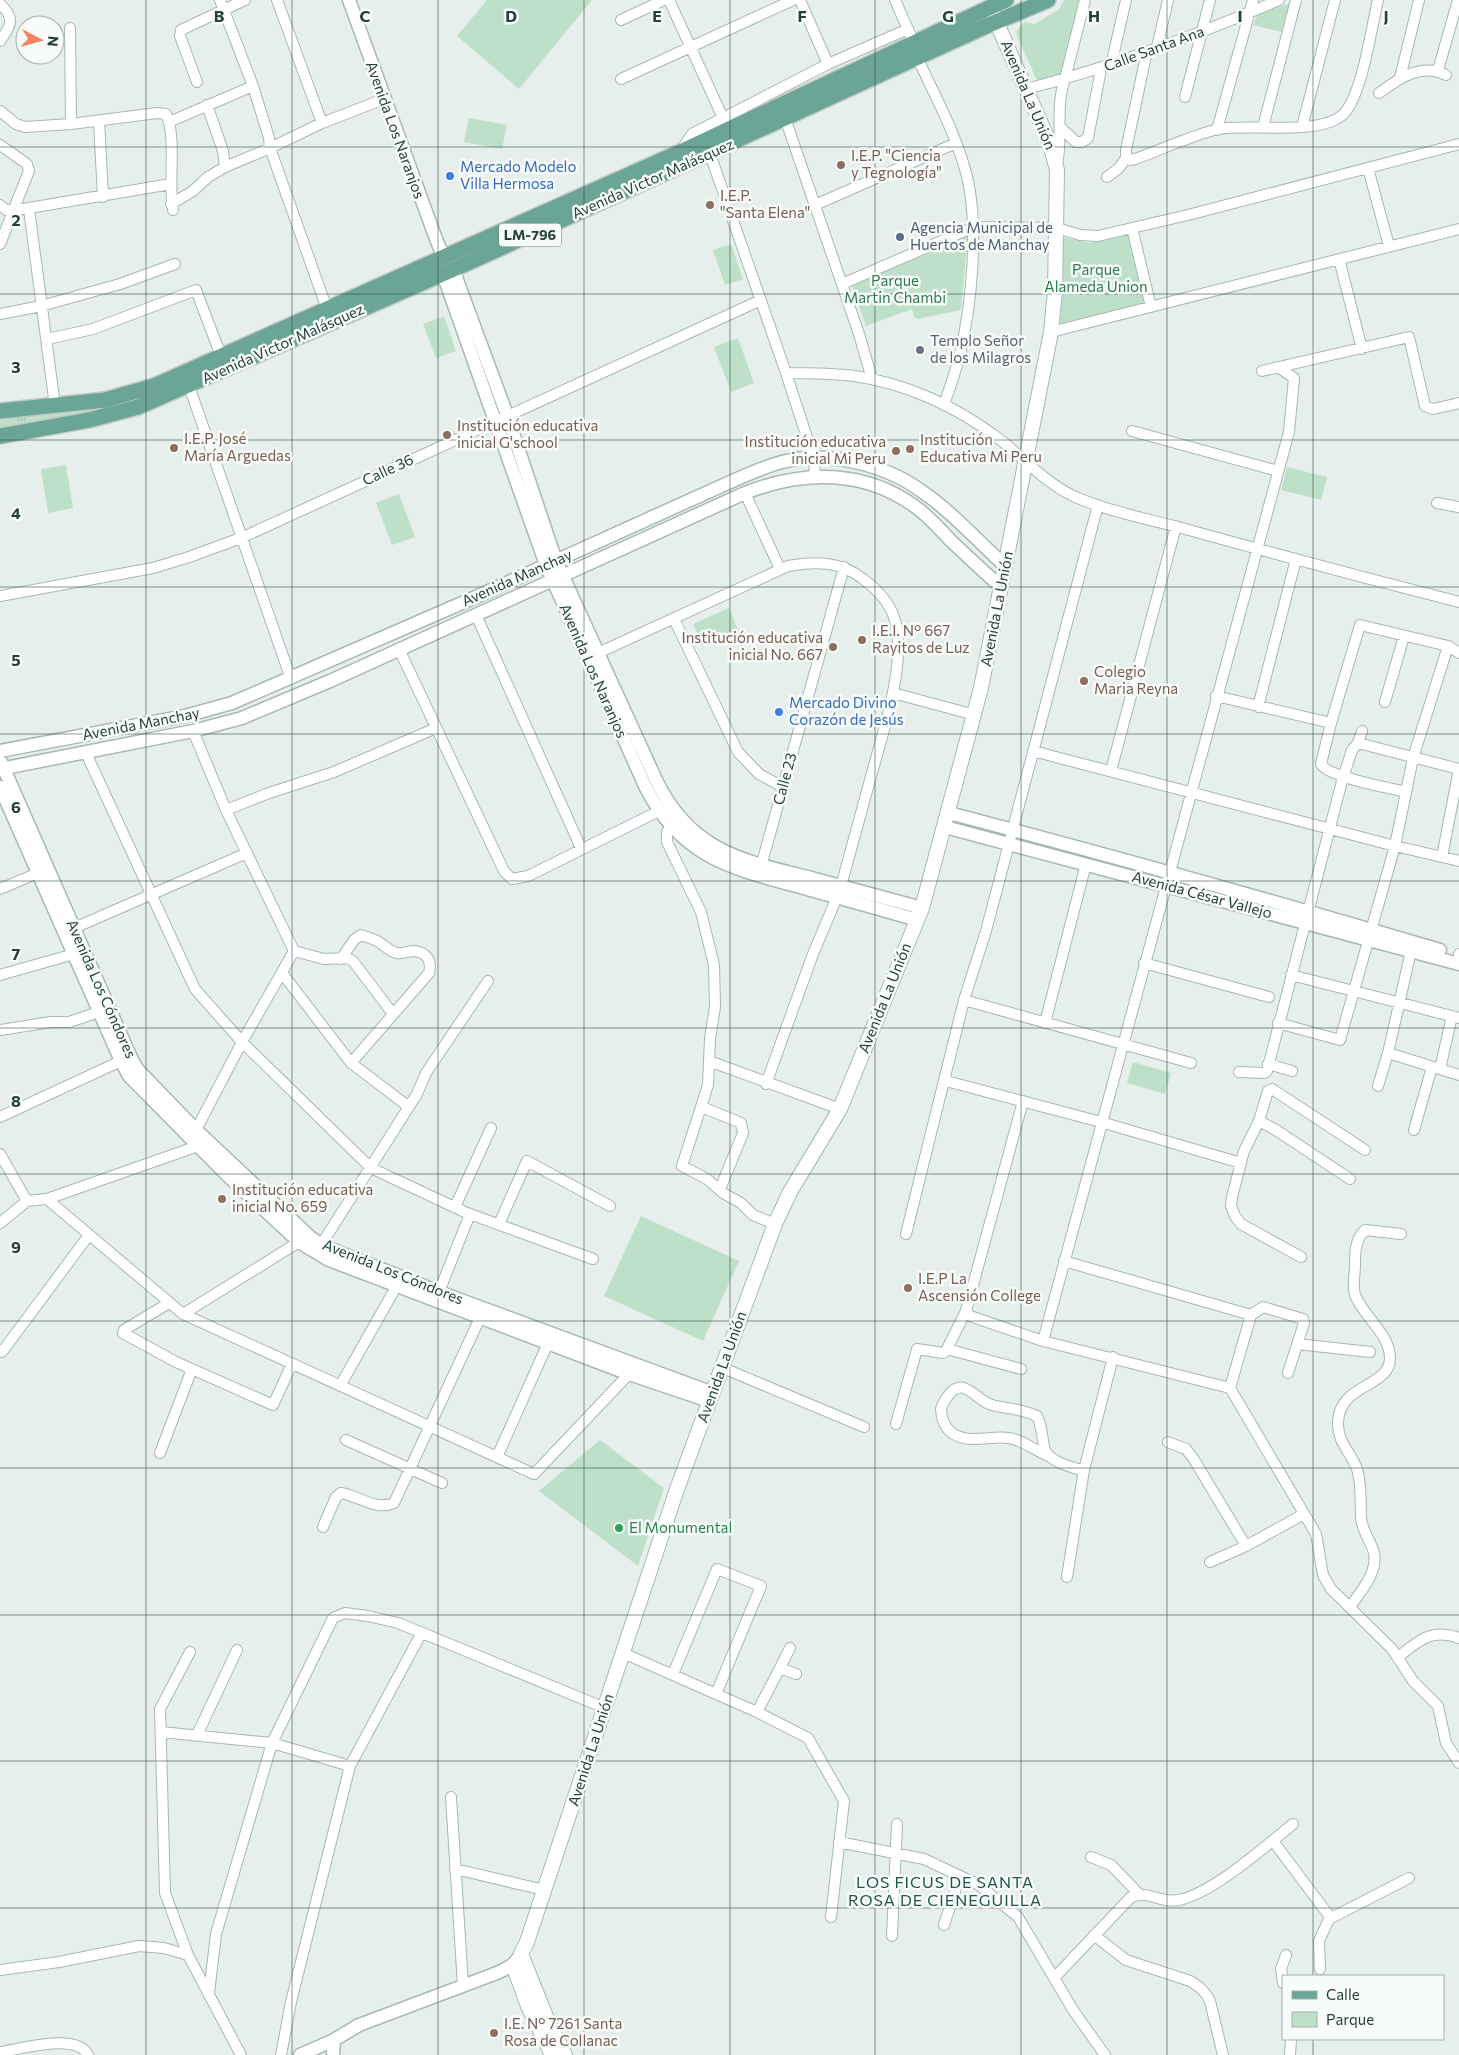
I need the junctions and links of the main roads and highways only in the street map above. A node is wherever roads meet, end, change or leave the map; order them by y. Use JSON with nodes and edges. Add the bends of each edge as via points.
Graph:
{"nodes":[{"id":1,"x":1006,"y":0,"type":"edge"},
{"id":2,"x":1048,"y":0,"type":"edge"},
{"id":3,"x":994,"y":14,"type":"junction"},
{"id":4,"x":913,"y":43,"type":"junction"},
{"id":5,"x":447,"y":267,"type":"junction"},
{"id":6,"x":0,"y":411,"type":"edge"},
{"id":7,"x":0,"y":436,"type":"edge"},
{"id":8,"x":517,"y":1959,"type":"junction"},
{"id":9,"x":552,"y":2055,"type":"edge"},
{"id":10,"x":565,"y":2055,"type":"edge"}],
"edges":[{"from":1,"to":3,"type":"main road","name":"Avenida Victor Malásquez","number":"LM-796"},
{"from":2,"to":3,"type":"main road","name":"Avenida Victor Malásquez","number":"LM-796"},
{"from":3,"to":4,"type":"main road","name":"Avenida Victor Malásquez","number":"LM-796"},
{"from":3,"to":8,"type":"main road","name":"Avenida La Unión","via":[[1050,144],[1057,170],[1057,228],[1051,332],[975,715],[919,914],[840,1109],[790,1192],[775,1224],[674,1498],[544,1890]]},
{"from":4,"to":5,"type":"main road","name":"Avenida Victor Malásquez","number":"LM-796","via":[[680,152]]},
{"from":4,"to":5,"type":"main road","name":"Avenida Victor Malásquez","number":"LM-796","via":[[785,118],[710,154]]},
{"from":5,"to":6,"type":"main road","name":"Avenida Victor Malásquez","number":"LM-796","via":[[327,309],[138,392],[106,400]]},
{"from":5,"to":7,"type":"main road","name":"Avenida Victor Malásquez","number":"LM-796","via":[[138,407]]},
{"from":8,"to":9,"type":"main road","via":[[528,2006]]},
{"from":8,"to":10,"type":"main road"}]}
